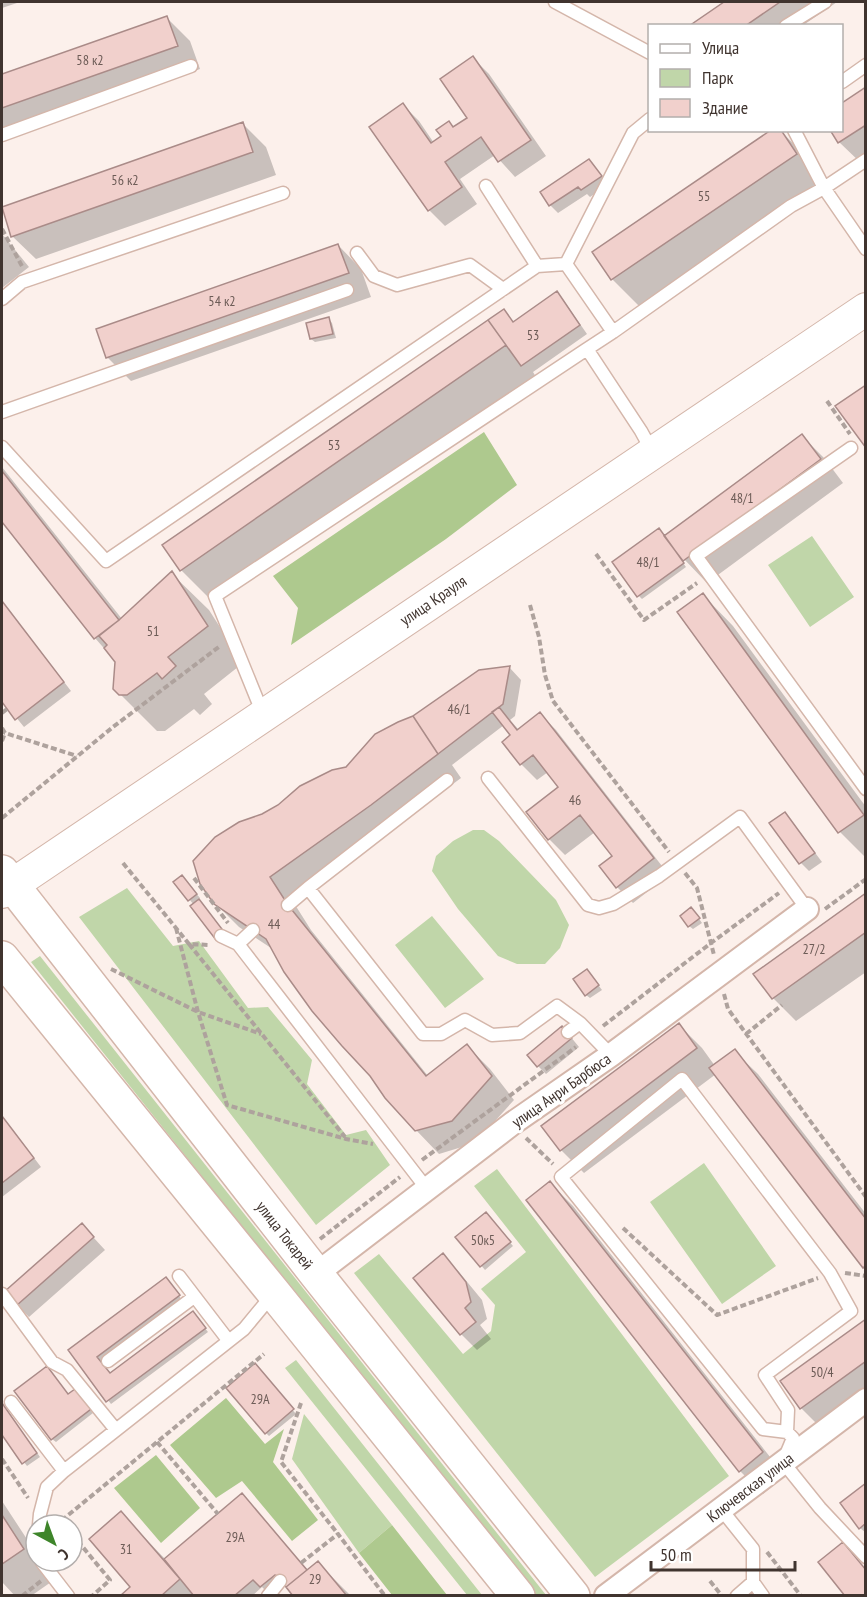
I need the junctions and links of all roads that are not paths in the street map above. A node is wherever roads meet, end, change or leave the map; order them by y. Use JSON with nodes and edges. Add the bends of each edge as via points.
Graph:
{"nodes":[{"id":1,"x":555,"y":2,"type":"edge"},
{"id":2,"x":825,"y":2,"type":"edge"},
{"id":3,"x":789,"y":24,"type":"edge"},
{"id":4,"x":648,"y":52,"type":"edge"},
{"id":5,"x":866,"y":65,"type":"edge"},
{"id":6,"x":191,"y":66,"type":"dead end"},
{"id":7,"x":843,"y":81,"type":"edge"},
{"id":8,"x":648,"y":121,"type":"edge"},
{"id":9,"x":795,"y":132,"type":"edge"},
{"id":10,"x":2,"y":135,"type":"edge"},
{"id":11,"x":866,"y":160,"type":"edge"},
{"id":12,"x":486,"y":186,"type":"dead end"},
{"id":13,"x":824,"y":188,"type":"junction"},
{"id":14,"x":283,"y":193,"type":"dead end"},
{"id":15,"x":866,"y":249,"type":"edge"},
{"id":16,"x":357,"y":253,"type":"dead end"},
{"id":17,"x":566,"y":264,"type":"junction"},
{"id":18,"x":537,"y":266,"type":"junction"},
{"id":19,"x":503,"y":289,"type":"junction"},
{"id":20,"x":347,"y":290,"type":"dead end"},
{"id":21,"x":2,"y":299,"type":"edge"},
{"id":22,"x":864,"y":314,"type":"edge"},
{"id":23,"x":613,"y":332,"type":"junction"},
{"id":24,"x":587,"y":349,"type":"junction"},
{"id":25,"x":2,"y":412,"type":"edge"},
{"id":26,"x":852,"y":443,"type":"road end"},
{"id":27,"x":2,"y":447,"type":"edge"},
{"id":28,"x":653,"y":452,"type":"junction"},
{"id":29,"x":264,"y":715,"type":"junction"},
{"id":30,"x":488,"y":778,"type":"dead end"},
{"id":31,"x":447,"y":780,"type":"dead end"},
{"id":32,"x":866,"y":789,"type":"edge"},
{"id":33,"x":5,"y":883,"type":"edge"},
{"id":34,"x":308,"y":888,"type":"junction"},
{"id":35,"x":288,"y":905,"type":"dead end"},
{"id":36,"x":807,"y":909,"type":"joint"},
{"id":37,"x":253,"y":930,"type":"dead end"},
{"id":38,"x":2,"y":958,"type":"edge"},
{"id":39,"x":580,"y":1023,"type":"junction"},
{"id":40,"x":568,"y":1032,"type":"dead end"},
{"id":41,"x":611,"y":1056,"type":"junction"},
{"id":42,"x":427,"y":1189,"type":"junction"},
{"id":43,"x":316,"y":1274,"type":"junction"},
{"id":44,"x":179,"y":1276,"type":"dead end"},
{"id":45,"x":274,"y":1293,"type":"junction"},
{"id":46,"x":2,"y":1294,"type":"edge"},
{"id":47,"x":194,"y":1297,"type":"junction"},
{"id":48,"x":228,"y":1340,"type":"junction"},
{"id":49,"x":108,"y":1361,"type":"dead end"},
{"id":50,"x":866,"y":1400,"type":"edge"},
{"id":51,"x":11,"y":1402,"type":"dead end"},
{"id":52,"x":116,"y":1430,"type":"junction"},
{"id":53,"x":787,"y":1431,"type":"junction"},
{"id":54,"x":783,"y":1462,"type":"junction"},
{"id":55,"x":64,"y":1471,"type":"junction"},
{"id":56,"x":721,"y":1509,"type":"junction"},
{"id":57,"x":41,"y":1513,"type":"edge"},
{"id":58,"x":864,"y":1551,"type":"edge"},
{"id":59,"x":50,"y":1573,"type":"edge"},
{"id":60,"x":280,"y":1581,"type":"dead end"},
{"id":61,"x":753,"y":1582,"type":"junction"},
{"id":62,"x":68,"y":1596,"type":"edge"},
{"id":63,"x":268,"y":1596,"type":"edge"},
{"id":64,"x":518,"y":1596,"type":"edge"},
{"id":65,"x":573,"y":1596,"type":"edge"},
{"id":66,"x":606,"y":1596,"type":"edge"},
{"id":67,"x":737,"y":1596,"type":"edge"},
{"id":68,"x":763,"y":1596,"type":"edge"}],
"edges":[{"from":1,"to":4,"type":"lane"},
{"from":2,"to":3,"type":"lane"},
{"from":5,"to":7,"type":"lane"},
{"from":6,"to":10,"type":"lane"},
{"from":8,"to":17,"type":"lane","via":[[633,133]]},
{"from":9,"to":13,"type":"lane"},
{"from":11,"to":13,"type":"lane"},
{"from":12,"to":18,"type":"lane"},
{"from":13,"to":15,"type":"lane"},
{"from":13,"to":23,"type":"lane","via":[[791,206]]},
{"from":14,"to":21,"type":"lane","via":[[22,282]]},
{"from":16,"to":19,"type":"lane","via":[[374,276],[398,285],[470,265]]},
{"from":17,"to":18,"type":"lane"},
{"from":17,"to":23,"type":"lane"},
{"from":18,"to":19,"type":"lane"},
{"from":19,"to":27,"type":"lane","via":[[106,561]]},
{"from":20,"to":25,"type":"lane"},
{"from":22,"to":28,"type":"main road","name":"улица Крауля"},
{"from":23,"to":24,"type":"lane"},
{"from":24,"to":28,"type":"lane"},
{"from":24,"to":29,"type":"lane","via":[[215,596]]},
{"from":26,"to":32,"type":"lane","via":[[696,556]]},
{"from":28,"to":29,"type":"main road","name":"улица Крауля"},
{"from":29,"to":33,"type":"main road","name":"улица Крауля"},
{"from":30,"to":36,"type":"lane","via":[[588,905],[599,908],[614,904],[740,816]]},
{"from":31,"to":34,"type":"lane"},
{"from":33,"to":43,"type":"main road","name":"улица Токарей"},
{"from":34,"to":35,"type":"lane"},
{"from":34,"to":39,"type":"lane","via":[[423,1034],[441,1034],[465,1020],[492,1035],[520,1033],[557,1006]]},
{"from":36,"to":41,"type":"street","name":"улица Анри Барбюса"},
{"from":37,"to":42,"type":"lane","via":[[230,940]]},
{"from":38,"to":45,"type":"main road"},
{"from":39,"to":40,"type":"lane"},
{"from":39,"to":41,"type":"lane"},
{"from":41,"to":42,"type":"street","name":"улица Анри Барбюса","via":[[513,1123]]},
{"from":42,"to":43,"type":"street","name":"улица Анри Барбюса"},
{"from":43,"to":65,"type":"main road","name":"улица Токарей"},
{"from":44,"to":47,"type":"lane"},
{"from":45,"to":48,"type":"lane","via":[[244,1329]]},
{"from":45,"to":64,"type":"main road"},
{"from":46,"to":52,"type":"lane","via":[[52,1362],[68,1370]]},
{"from":47,"to":48,"type":"lane"},
{"from":47,"to":49,"type":"lane"},
{"from":48,"to":52,"type":"lane"},
{"from":50,"to":54,"type":"street","name":"Ключевская улица"},
{"from":51,"to":55,"type":"lane"},
{"from":52,"to":55,"type":"lane"},
{"from":53,"to":53,"type":"lane","via":[[763,1429],[561,1177],[682,1079],[830,1273],[851,1311],[765,1375],[788,1410]]},
{"from":53,"to":54,"type":"lane","via":[[793,1438]]},
{"from":54,"to":56,"type":"street","name":"Ключевская улица"},
{"from":54,"to":58,"type":"lane","via":[[820,1508]]},
{"from":55,"to":57,"type":"lane","via":[[47,1487]]},
{"from":56,"to":61,"type":"lane","via":[[753,1549]]},
{"from":56,"to":66,"type":"street","name":"Ключевская улица"},
{"from":59,"to":62,"type":"lane"},
{"from":60,"to":63,"type":"lane"},
{"from":61,"to":67,"type":"lane"},
{"from":61,"to":68,"type":"lane"}]}
